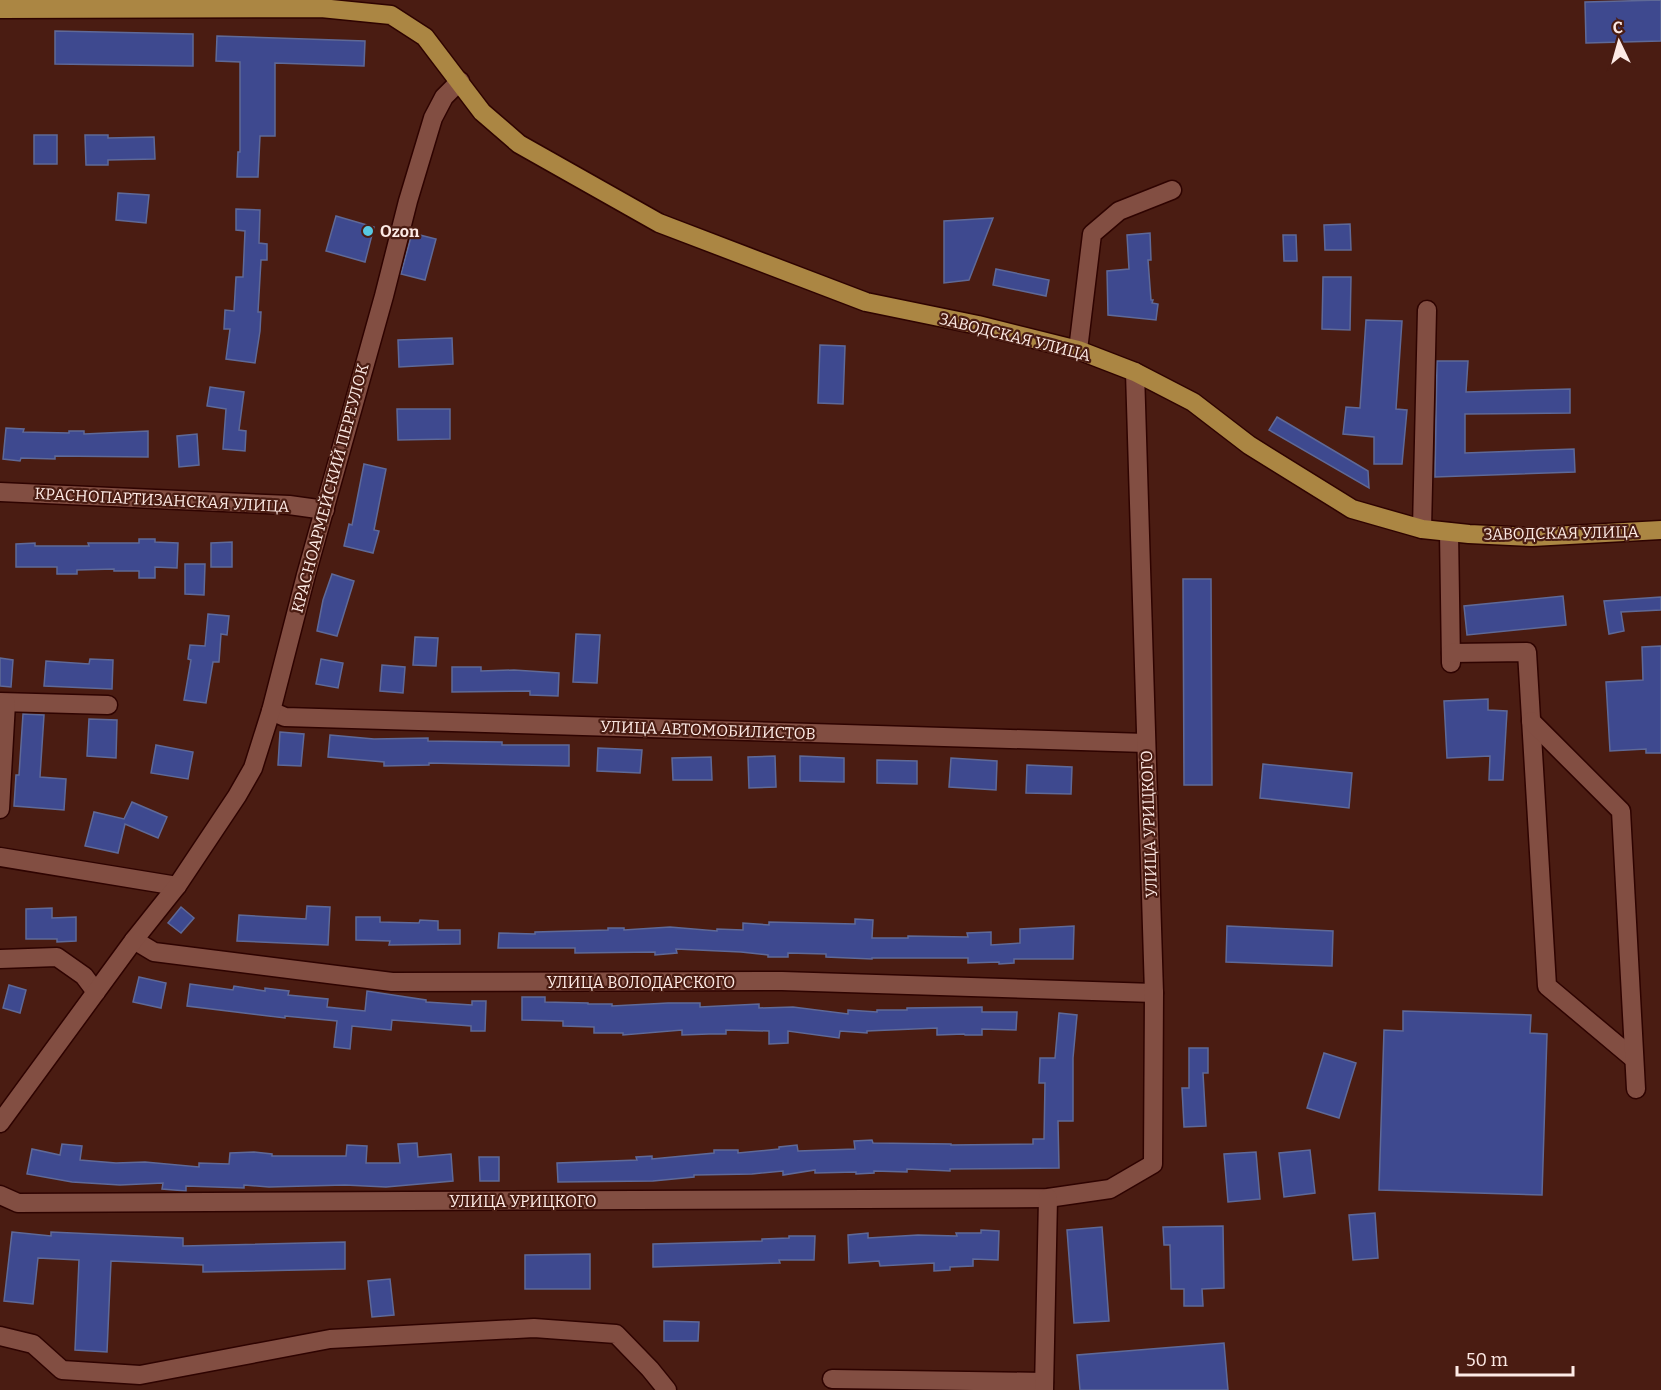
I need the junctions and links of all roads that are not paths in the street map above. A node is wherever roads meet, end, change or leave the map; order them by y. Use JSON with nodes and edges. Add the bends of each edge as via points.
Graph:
{"nodes":[{"id":1,"x":0,"y":9,"type":"edge"},
{"id":2,"x":460,"y":81,"type":"junction"},
{"id":3,"x":1172,"y":190,"type":"dead end"},
{"id":4,"x":1427,"y":309,"type":"dead end"},
{"id":5,"x":1078,"y":350,"type":"junction"},
{"id":6,"x":1135,"y":372,"type":"junction"},
{"id":7,"x":0,"y":492,"type":"edge"},
{"id":8,"x":325,"y":510,"type":"junction"},
{"id":9,"x":1422,"y":529,"type":"junction"},
{"id":10,"x":1661,"y":530,"type":"edge"},
{"id":11,"x":1449,"y":532,"type":"junction"},
{"id":12,"x":3,"y":702,"type":"edge"},
{"id":13,"x":108,"y":705,"type":"dead end"},
{"id":14,"x":271,"y":711,"type":"junction"},
{"id":15,"x":1531,"y":721,"type":"junction"},
{"id":16,"x":1146,"y":743,"type":"junction"},
{"id":17,"x":0,"y":809,"type":"edge"},
{"id":18,"x":0,"y":857,"type":"edge"},
{"id":19,"x":177,"y":886,"type":"junction"},
{"id":20,"x":134,"y":940,"type":"junction"},
{"id":21,"x":0,"y":959,"type":"edge"},
{"id":22,"x":96,"y":992,"type":"junction"},
{"id":23,"x":1154,"y":993,"type":"junction"},
{"id":24,"x":1634,"y":1059,"type":"junction"},
{"id":25,"x":1635,"y":1089,"type":"dead end"},
{"id":26,"x":0,"y":1123,"type":"edge"},
{"id":27,"x":0,"y":1195,"type":"edge"},
{"id":28,"x":1048,"y":1198,"type":"junction"},
{"id":29,"x":0,"y":1336,"type":"edge"},
{"id":30,"x":832,"y":1379,"type":"dead end"},
{"id":31,"x":1044,"y":1386,"type":"edge"},
{"id":32,"x":667,"y":1390,"type":"edge"}],
"edges":[{"from":1,"to":2,"type":"main road","name":"ЗАВОДСКАЯ УЛИЦА","via":[[321,8],[391,15],[424,37]]},
{"from":2,"to":5,"type":"main road","name":"ЗАВОДСКАЯ УЛИЦА","via":[[482,112],[519,144],[659,223],[866,302]]},
{"from":2,"to":8,"type":"street","name":"КРАСНОАРМЕЙСКИЙ ПЕРЕУЛОК","via":[[444,97],[433,118]]},
{"from":3,"to":5,"type":"street","via":[[1119,211],[1092,234]]},
{"from":4,"to":9,"type":"street"},
{"from":5,"to":6,"type":"main road","name":"ЗАВОДСКАЯ УЛИЦА"},
{"from":6,"to":9,"type":"main road","name":"ЗАВОДСКАЯ УЛИЦА","via":[[1193,402],[1249,445],[1352,509]]},
{"from":6,"to":16,"type":"street","name":"УЛИЦА УРИЦКОГО"},
{"from":7,"to":8,"type":"street","name":"КРАСНОПАРТИЗАНСКАЯ УЛИЦА","via":[[289,505]]},
{"from":8,"to":14,"type":"street","name":"КРАСНОАРМЕЙСКИЙ ПЕРЕУЛОК"},
{"from":9,"to":11,"type":"main road","name":"ЗАВОДСКАЯ УЛИЦА"},
{"from":10,"to":11,"type":"main road","name":"ЗАВОДСКАЯ УЛИЦА","via":[[1532,537]]},
{"from":11,"to":15,"type":"street","via":[[1451,658],[1527,652]]},
{"from":12,"to":13,"type":"street"},
{"from":12,"to":17,"type":"street"},
{"from":14,"to":16,"type":"street","name":"УЛИЦА АВТОМОБИЛИСТОВ","via":[[285,717]]},
{"from":14,"to":19,"type":"street","name":"КРАСНОАРМЕЙСКИЙ ПЕРЕУЛОК","via":[[253,768]]},
{"from":15,"to":24,"type":"street","via":[[1621,811]]},
{"from":15,"to":24,"type":"street","via":[[1547,986]]},
{"from":16,"to":23,"type":"street","name":"УЛИЦА УРИЦКОГО"},
{"from":18,"to":19,"type":"street"},
{"from":19,"to":20,"type":"street","name":"КРАСНОАРМЕЙСКИЙ ПЕРЕУЛОК"},
{"from":20,"to":22,"type":"street","name":"КРАСНОАРМЕЙСКИЙ ПЕРЕУЛОК"},
{"from":20,"to":23,"type":"street","name":"УЛИЦА ВОЛОДАРСКОГО","via":[[154,952],[392,982],[782,981]]},
{"from":21,"to":22,"type":"street","via":[[57,957],[84,976]]},
{"from":22,"to":26,"type":"street","name":"КРАСНОАРМЕЙСКИЙ ПЕРЕУЛОК"},
{"from":23,"to":28,"type":"street","name":"УЛИЦА УРИЦКОГО","via":[[1153,1164],[1110,1189]]},
{"from":24,"to":25,"type":"street"},
{"from":27,"to":28,"type":"street","name":"УЛИЦА УРИЦКОГО","via":[[18,1203]]},
{"from":28,"to":31,"type":"street"},
{"from":29,"to":32,"type":"street","via":[[33,1344],[62,1370],[140,1375],[330,1339],[534,1328],[616,1334]]},
{"from":30,"to":31,"type":"street"}]}
